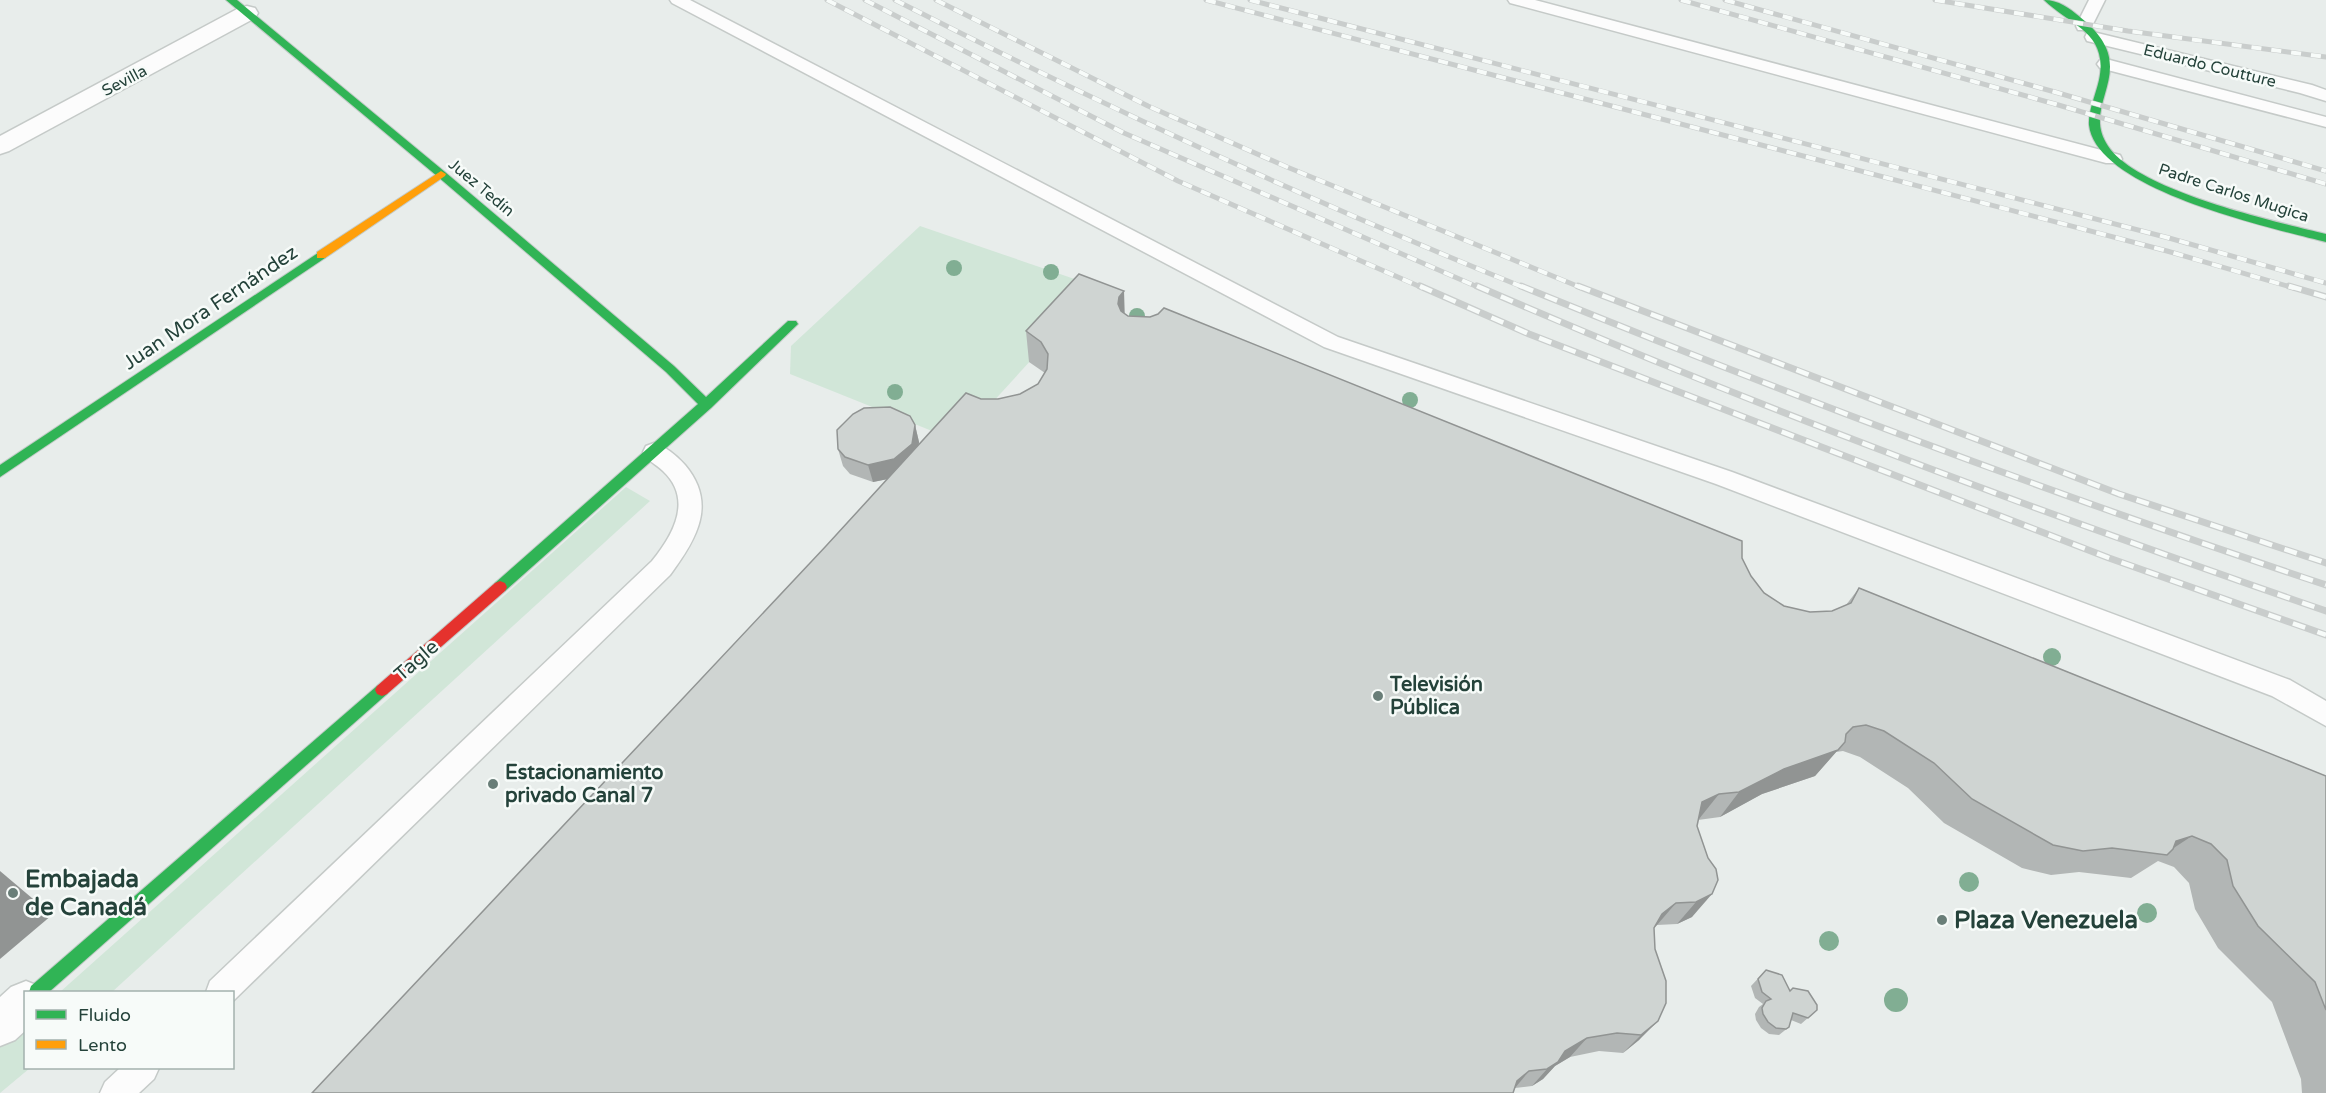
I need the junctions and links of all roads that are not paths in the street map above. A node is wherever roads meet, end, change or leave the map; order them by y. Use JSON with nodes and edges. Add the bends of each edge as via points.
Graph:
{"nodes":[{"id":1,"x":678,"y":0,"type":"edge"},
{"id":2,"x":1515,"y":0,"type":"edge"},
{"id":3,"x":2049,"y":0,"type":"edge"},
{"id":4,"x":2097,"y":0,"type":"edge"},
{"id":5,"x":239,"y":7,"type":"edge"},
{"id":6,"x":2089,"y":31,"type":"junction"},
{"id":7,"x":2106,"y":64,"type":"junction"},
{"id":8,"x":2206,"y":64,"type":"junction"},
{"id":9,"x":2326,"y":77,"type":"edge"},
{"id":10,"x":2326,"y":96,"type":"edge"},
{"id":11,"x":2326,"y":122,"type":"edge"},
{"id":12,"x":0,"y":146,"type":"edge"},
{"id":13,"x":2113,"y":159,"type":"junction"},
{"id":14,"x":441,"y":174,"type":"junction"},
{"id":15,"x":2326,"y":238,"type":"edge"},
{"id":16,"x":792,"y":324,"type":"dead end"},
{"id":17,"x":707,"y":405,"type":"junction"},
{"id":18,"x":654,"y":452,"type":"junction"},
{"id":19,"x":0,"y":472,"type":"edge"},
{"id":20,"x":2326,"y":714,"type":"edge"},
{"id":21,"x":39,"y":991,"type":"edge"},
{"id":22,"x":223,"y":991,"type":"edge"},
{"id":23,"x":24,"y":1004,"type":"edge"},
{"id":24,"x":0,"y":1025,"type":"edge"},
{"id":25,"x":142,"y":1069,"type":"edge"},
{"id":26,"x":116,"y":1093,"type":"edge"}],
"edges":[{"from":1,"to":20,"type":"lane","via":[[1331,342],[1724,478],[2281,688]]},
{"from":2,"to":13,"type":"lane"},
{"from":3,"to":6,"type":"street"},
{"from":4,"to":6,"type":"lane"},
{"from":5,"to":12,"type":"street","name":"Sevilla"},
{"from":5,"to":14,"type":"street","name":"Juez Tedín"},
{"from":6,"to":7,"type":"street"},
{"from":6,"to":8,"type":"lane","name":"Eduardo Coutture"},
{"from":7,"to":11,"type":"lane"},
{"from":7,"to":13,"type":"street","name":"Padre Carlos Mugica","via":[[2095,132]]},
{"from":8,"to":9,"type":"lane"},
{"from":8,"to":10,"type":"lane","name":"Eduardo Coutture"},
{"from":13,"to":15,"type":"street","name":"Padre Carlos Mugica","via":[[2169,191]]},
{"from":14,"to":17,"type":"street","name":"Juez Tedín"},
{"from":14,"to":19,"type":"street","name":"Juan Mora Fernández"},
{"from":16,"to":17,"type":"street","name":"Tagle"},
{"from":17,"to":18,"type":"street","name":"Tagle"},
{"from":18,"to":21,"type":"street","name":"Tagle"},
{"from":18,"to":22,"type":"lane","via":[[679,471],[691,495],[687,531],[674,554]]},
{"from":23,"to":24,"type":"street"},
{"from":25,"to":26,"type":"lane"}]}
